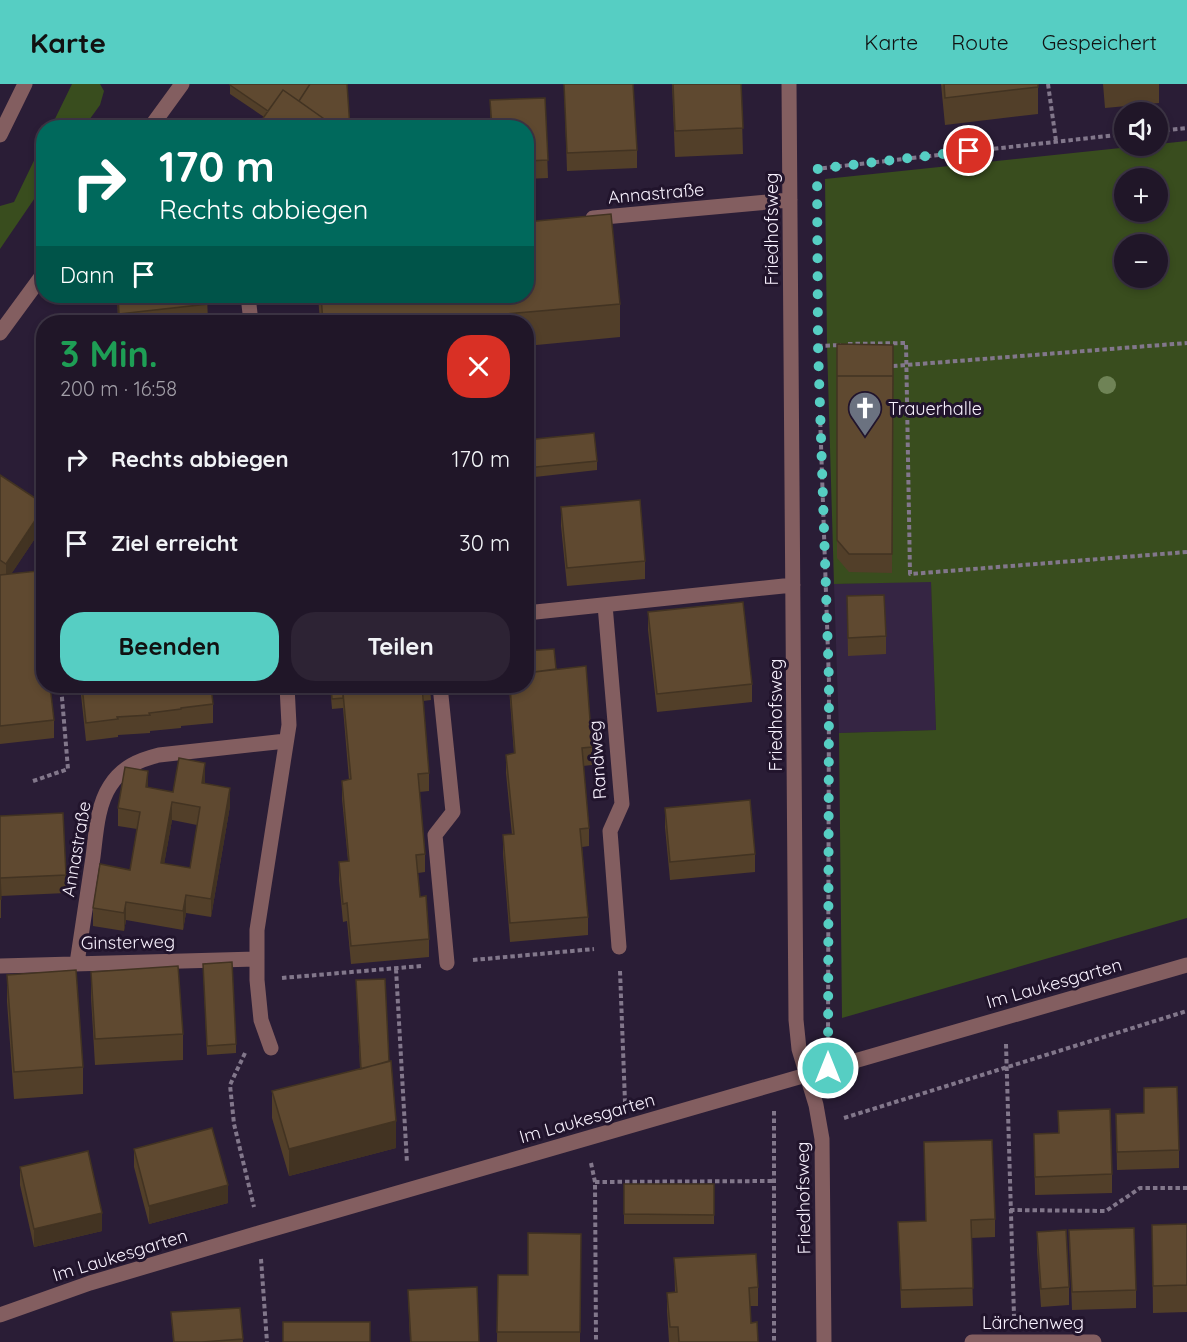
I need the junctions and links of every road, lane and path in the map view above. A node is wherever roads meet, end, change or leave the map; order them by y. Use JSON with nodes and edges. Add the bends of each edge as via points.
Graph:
{"nodes":[{"id":1,"x":25,"y":84,"type":"edge"},
{"id":2,"x":789,"y":84,"type":"edge"},
{"id":3,"x":1048,"y":84,"type":"edge"},
{"id":4,"x":178,"y":85,"type":"edge"},
{"id":5,"x":155,"y":120,"type":"edge"},
{"id":6,"x":1187,"y":128,"type":"edge"},
{"id":7,"x":1168,"y":130,"type":"edge"},
{"id":8,"x":0,"y":135,"type":"edge"},
{"id":9,"x":1114,"y":135,"type":"edge"},
{"id":10,"x":1056,"y":141,"type":"junction"},
{"id":11,"x":817,"y":158,"type":"dead end"},
{"id":12,"x":817,"y":169,"type":"junction"},
{"id":13,"x":790,"y":171,"type":"junction"},
{"id":14,"x":790,"y":200,"type":"junction"},
{"id":15,"x":572,"y":220,"type":"edge"},
{"id":16,"x":36,"y":284,"type":"edge"},
{"id":17,"x":0,"y":333,"type":"edge"},
{"id":18,"x":1187,"y":343,"type":"edge"},
{"id":19,"x":818,"y":357,"type":"dead end"},
{"id":20,"x":893,"y":366,"type":"edge"},
{"id":21,"x":907,"y":366,"type":"junction"},
{"id":22,"x":820,"y":403,"type":"dead end"},
{"id":23,"x":1187,"y":552,"type":"edge"},
{"id":24,"x":793,"y":585,"type":"junction"},
{"id":25,"x":605,"y":605,"type":"junction"},
{"id":26,"x":534,"y":612,"type":"edge"},
{"id":27,"x":62,"y":693,"type":"edge"},
{"id":28,"x":287,"y":693,"type":"edge"},
{"id":29,"x":441,"y":693,"type":"edge"},
{"id":30,"x":286,"y":741,"type":"junction"},
{"id":31,"x":33,"y":781,"type":"dead end"},
{"id":32,"x":619,"y":947,"type":"joint"},
{"id":33,"x":257,"y":959,"type":"junction"},
{"id":34,"x":77,"y":963,"type":"junction"},
{"id":35,"x":447,"y":963,"type":"dead end"},
{"id":36,"x":1187,"y":965,"type":"edge"},
{"id":37,"x":0,"y":966,"type":"edge"},
{"id":38,"x":396,"y":969,"type":"dead end"},
{"id":39,"x":1187,"y":1011,"type":"edge"},
{"id":40,"x":1005,"y":1017,"type":"junction"},
{"id":41,"x":271,"y":1048,"type":"joint"},
{"id":42,"x":1007,"y":1066,"type":"junction"},
{"id":43,"x":828,"y":1068,"type":"junction"},
{"id":44,"x":807,"y":1074,"type":"junction"},
{"id":45,"x":774,"y":1084,"type":"junction"},
{"id":46,"x":821,"y":1125,"type":"junction"},
{"id":47,"x":626,"y":1126,"type":"junction"},
{"id":48,"x":585,"y":1138,"type":"junction"},
{"id":49,"x":773,"y":1181,"type":"junction"},
{"id":50,"x":595,"y":1182,"type":"junction"},
{"id":51,"x":1187,"y":1188,"type":"edge"},
{"id":52,"x":408,"y":1190,"type":"junction"},
{"id":53,"x":1010,"y":1210,"type":"junction"},
{"id":54,"x":259,"y":1233,"type":"junction"},
{"id":55,"x":0,"y":1315,"type":"edge"},
{"id":56,"x":1014,"y":1341,"type":"edge"},
{"id":57,"x":267,"y":1342,"type":"edge"},
{"id":58,"x":596,"y":1342,"type":"edge"},
{"id":59,"x":774,"y":1342,"type":"edge"},
{"id":60,"x":824,"y":1342,"type":"edge"},
{"id":61,"x":972,"y":1342,"type":"edge"},
{"id":62,"x":1094,"y":1342,"type":"edge"}],
"edges":[{"from":1,"to":8,"type":"street"},
{"from":2,"to":13,"type":"street","name":"Friedhofsweg"},
{"from":3,"to":10,"type":"path"},
{"from":4,"to":5,"type":"street"},
{"from":6,"to":7,"type":"path"},
{"from":9,"to":10,"type":"path"},
{"from":10,"to":12,"type":"path"},
{"from":11,"to":12,"type":"path"},
{"from":12,"to":13,"type":"path"},
{"from":13,"to":14,"type":"street","name":"Friedhofsweg"},
{"from":14,"to":15,"type":"street","name":"Annastraße"},
{"from":14,"to":24,"type":"street","name":"Friedhofsweg"},
{"from":16,"to":17,"type":"street"},
{"from":18,"to":21,"type":"path"},
{"from":19,"to":21,"type":"path","via":[[818,346],[906,343]]},
{"from":20,"to":21,"type":"path"},
{"from":21,"to":23,"type":"path","via":[[910,574]]},
{"from":22,"to":43,"type":"path","via":[[829,682]]},
{"from":24,"to":25,"type":"street"},
{"from":24,"to":44,"type":"street","name":"Friedhofsweg","via":[[796,1020]]},
{"from":25,"to":26,"type":"street"},
{"from":25,"to":32,"type":"street","name":"Randweg","via":[[622,804],[610,831]]},
{"from":27,"to":31,"type":"path","via":[[68,769]]},
{"from":28,"to":30,"type":"street"},
{"from":29,"to":35,"type":"street","via":[[453,812],[435,835]]},
{"from":30,"to":33,"type":"street","via":[[259,909]]},
{"from":30,"to":34,"type":"street","name":"Annastraße","via":[[159,755],[141,759],[117,775],[99,812]]},
{"from":32,"to":47,"type":"path"},
{"from":33,"to":34,"type":"street","name":"Ginsterweg"},
{"from":33,"to":41,"type":"street","via":[[261,1020]]},
{"from":34,"to":37,"type":"street","name":"Ginsterweg"},
{"from":36,"to":40,"type":"street","name":"Im Laukesgarten"},
{"from":38,"to":52,"type":"path"},
{"from":39,"to":42,"type":"path"},
{"from":40,"to":42,"type":"path"},
{"from":40,"to":43,"type":"street","name":"Im Laukesgarten"},
{"from":41,"to":54,"type":"path","via":[[246,1051],[230,1085],[234,1124]]},
{"from":42,"to":46,"type":"path"},
{"from":42,"to":53,"type":"path"},
{"from":43,"to":44,"type":"street","name":"Im Laukesgarten"},
{"from":44,"to":45,"type":"street","name":"Im Laukesgarten"},
{"from":44,"to":46,"type":"street","name":"Friedhofsweg"},
{"from":45,"to":47,"type":"street","name":"Im Laukesgarten"},
{"from":45,"to":49,"type":"path"},
{"from":46,"to":60,"type":"street","name":"Friedhofsweg"},
{"from":47,"to":48,"type":"street","name":"Im Laukesgarten"},
{"from":48,"to":50,"type":"path"},
{"from":48,"to":52,"type":"street","name":"Im Laukesgarten"},
{"from":49,"to":50,"type":"path"},
{"from":49,"to":59,"type":"path"},
{"from":50,"to":58,"type":"path"},
{"from":51,"to":53,"type":"path","via":[[1140,1188],[1106,1210]]},
{"from":52,"to":54,"type":"street","name":"Im Laukesgarten"},
{"from":53,"to":56,"type":"path"},
{"from":54,"to":55,"type":"street","name":"Im Laukesgarten","via":[[90,1283]]},
{"from":54,"to":57,"type":"path"},
{"from":56,"to":61,"type":"street","name":"Lärchenweg"},
{"from":56,"to":62,"type":"street","name":"Lärchenweg"}]}
